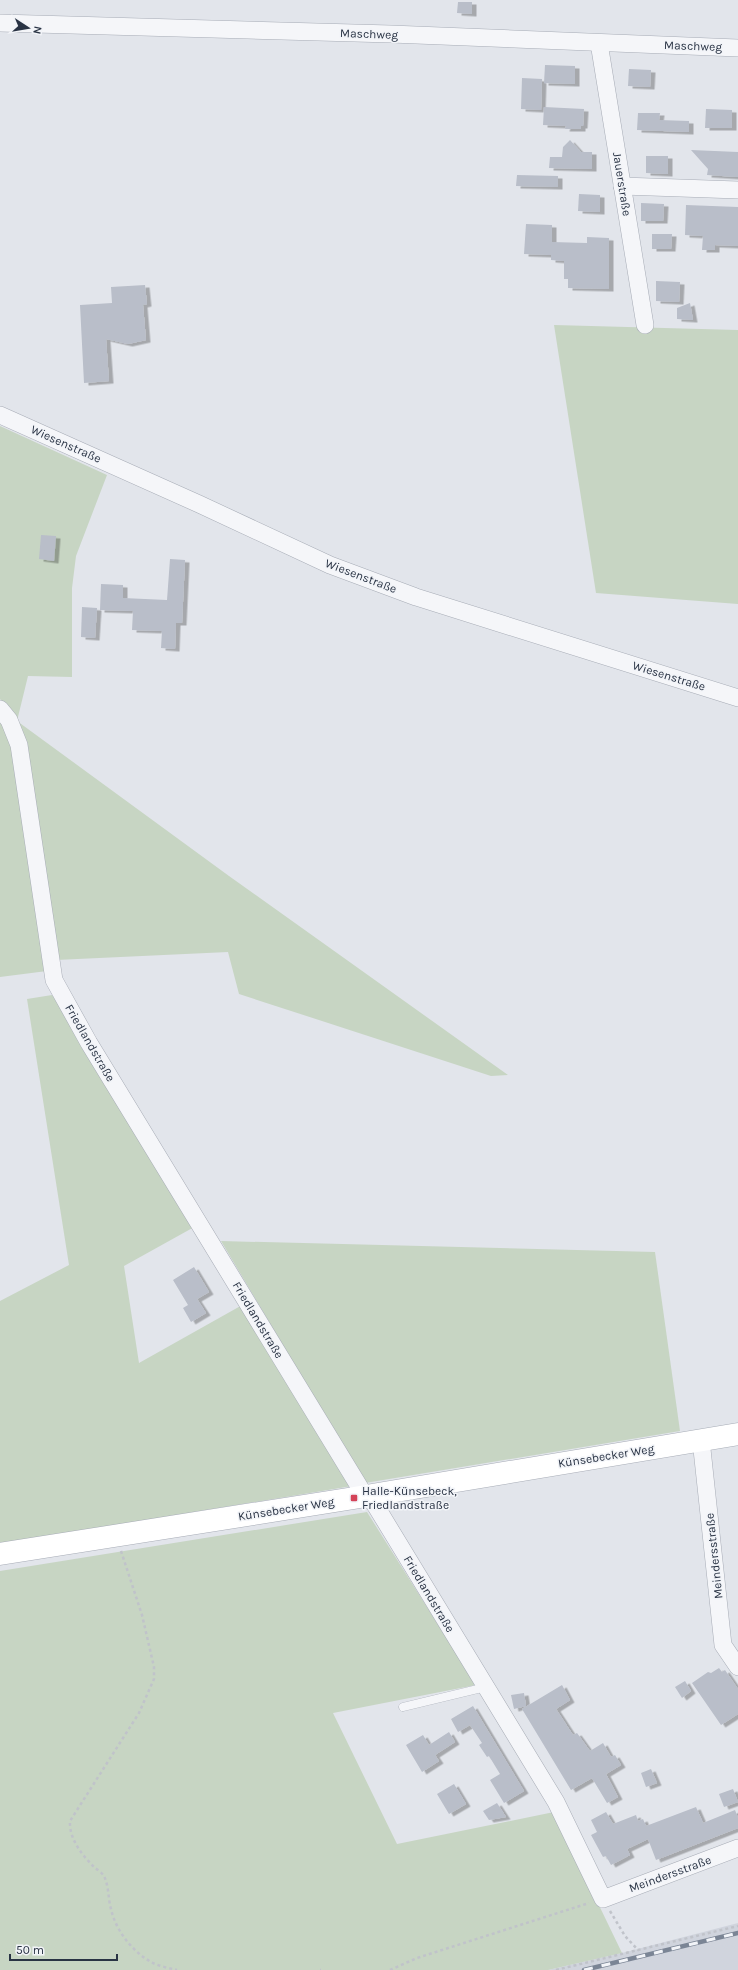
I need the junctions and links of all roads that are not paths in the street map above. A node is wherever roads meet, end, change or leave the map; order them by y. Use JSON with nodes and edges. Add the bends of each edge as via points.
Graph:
{"nodes":[{"id":1,"x":0,"y":23,"type":"edge"},
{"id":2,"x":599,"y":43,"type":"junction"},
{"id":3,"x":738,"y":48,"type":"edge"},
{"id":4,"x":622,"y":186,"type":"junction"},
{"id":5,"x":738,"y":190,"type":"edge"},
{"id":6,"x":645,"y":325,"type":"dead end"},
{"id":7,"x":0,"y":415,"type":"edge"},
{"id":8,"x":738,"y":698,"type":"edge"},
{"id":9,"x":0,"y":709,"type":"edge"},
{"id":10,"x":738,"y":1434,"type":"edge"},
{"id":11,"x":701,"y":1440,"type":"junction"},
{"id":12,"x":365,"y":1496,"type":"junction"},
{"id":13,"x":0,"y":1554,"type":"edge"},
{"id":14,"x":738,"y":1667,"type":"edge"},
{"id":15,"x":486,"y":1687,"type":"junction"},
{"id":16,"x":403,"y":1707,"type":"dead end"},
{"id":17,"x":738,"y":1848,"type":"edge"},
{"id":18,"x":603,"y":1899,"type":"joint"}],
"edges":[{"from":1,"to":2,"type":"street","name":"Maschweg"},
{"from":2,"to":3,"type":"street","name":"Maschweg"},
{"from":2,"to":4,"type":"street","name":"Jauerstraße"},
{"from":4,"to":5,"type":"street"},
{"from":4,"to":6,"type":"street","name":"Jauerstraße"},
{"from":7,"to":8,"type":"street","name":"Wiesenstraße","via":[[330,565],[416,597]]},
{"from":9,"to":12,"type":"street","name":"Friedlandstraße","via":[[19,745],[54,980],[93,1050]]},
{"from":10,"to":11,"type":"street","name":"Künsebecker Weg"},
{"from":11,"to":12,"type":"street","name":"Künsebecker Weg"},
{"from":11,"to":14,"type":"street","name":"Meindersstraße","via":[[723,1645]]},
{"from":12,"to":13,"type":"street","name":"Künsebecker Weg"},
{"from":12,"to":15,"type":"street","name":"Friedlandstraße","via":[[374,1503]]},
{"from":15,"to":16,"type":"lane"},
{"from":15,"to":18,"type":"street","name":"Friedlandstraße","via":[[556,1802]]},
{"from":17,"to":18,"type":"street","name":"Meindersstraße"}]}
